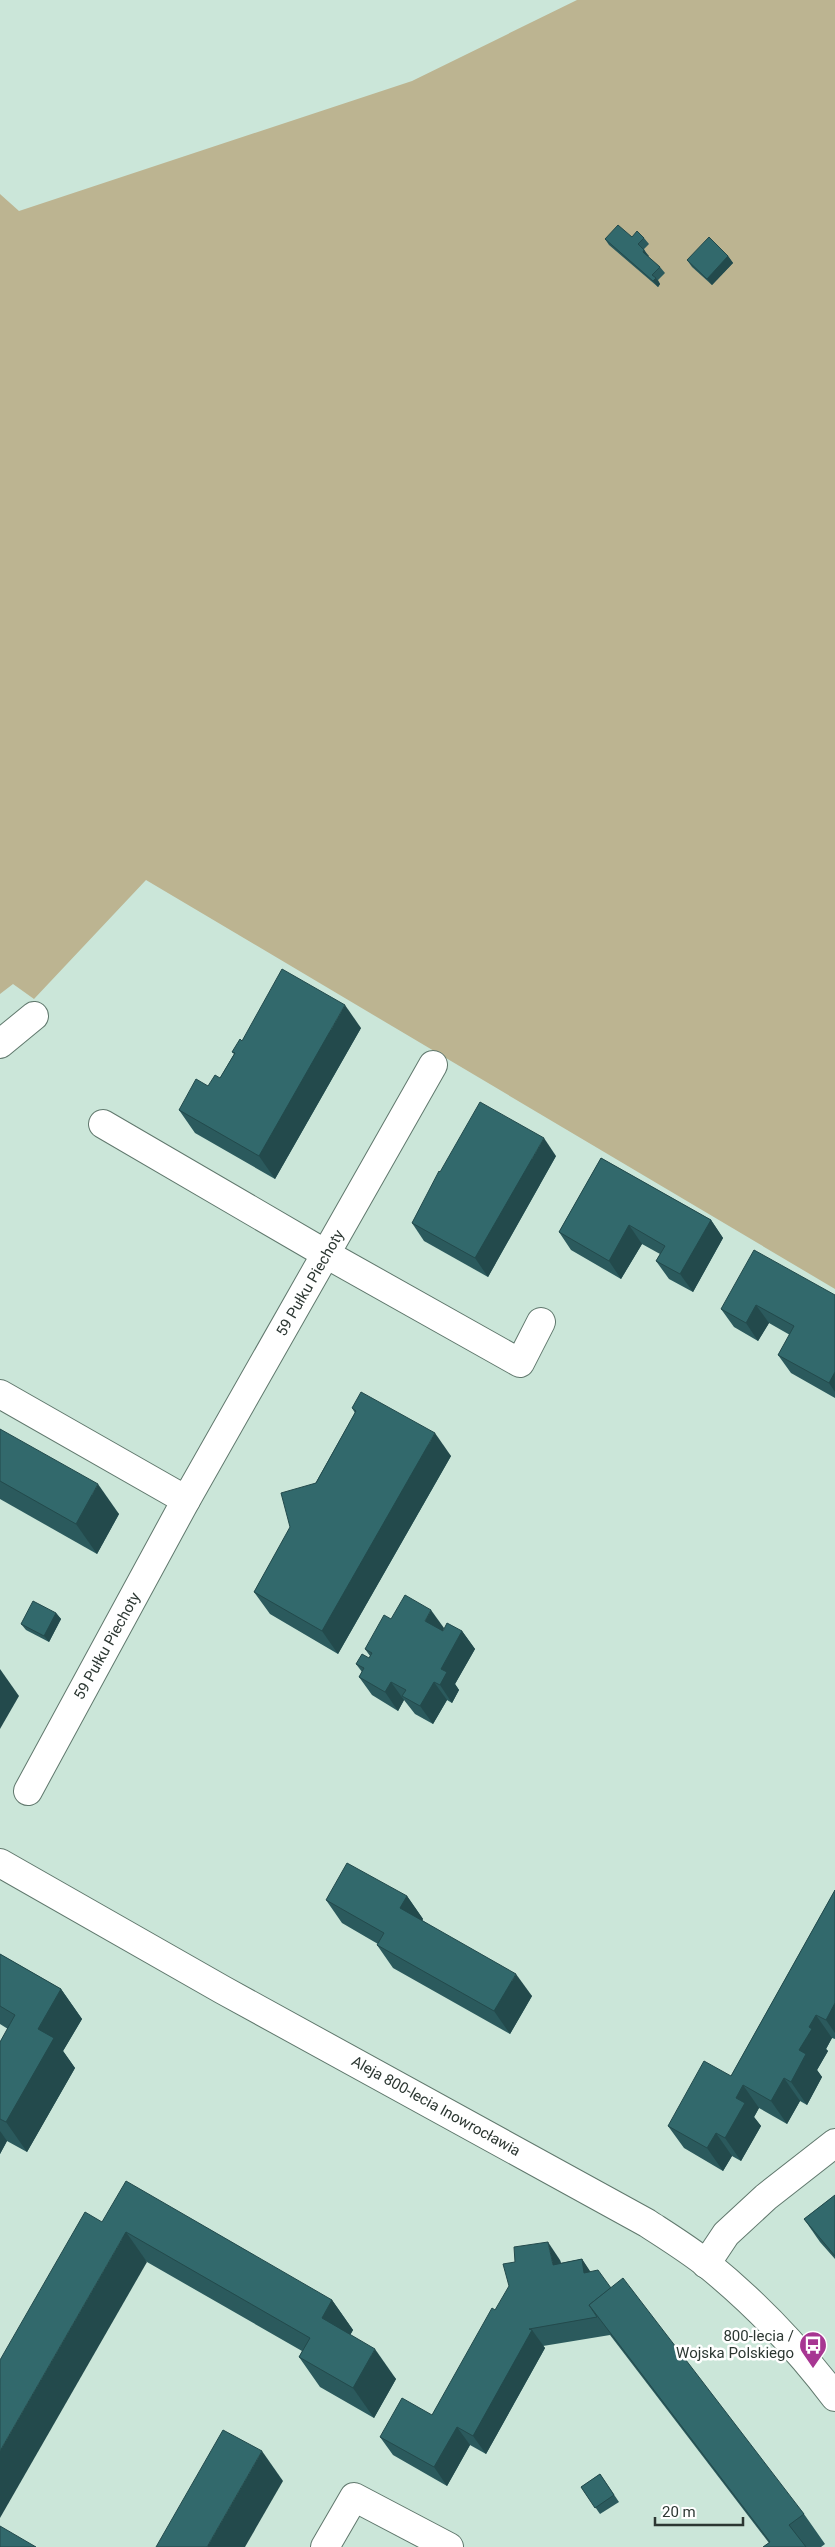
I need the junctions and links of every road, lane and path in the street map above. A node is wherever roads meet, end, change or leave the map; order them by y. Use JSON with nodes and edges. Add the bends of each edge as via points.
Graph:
{"nodes":[{"id":1,"x":34,"y":1016,"type":"dead end"},
{"id":2,"x":0,"y":1044,"type":"edge"},
{"id":3,"x":433,"y":1065,"type":"dead end"},
{"id":4,"x":103,"y":1124,"type":"dead end"},
{"id":5,"x":326,"y":1254,"type":"junction"},
{"id":6,"x":541,"y":1322,"type":"dead end"},
{"id":7,"x":0,"y":1394,"type":"edge"},
{"id":8,"x":186,"y":1500,"type":"junction"},
{"id":9,"x":28,"y":1791,"type":"dead end"},
{"id":10,"x":0,"y":1863,"type":"edge"},
{"id":11,"x":835,"y":2143,"type":"edge"},
{"id":12,"x":706,"y":2264,"type":"junction"},
{"id":13,"x":835,"y":2397,"type":"edge"},
{"id":14,"x":325,"y":2547,"type":"edge"},
{"id":15,"x":448,"y":2547,"type":"edge"}],
"edges":[{"from":1,"to":2,"type":"street"},
{"from":3,"to":5,"type":"street","name":"59 Pułku Piechoty"},
{"from":4,"to":5,"type":"street"},
{"from":5,"to":6,"type":"street","via":[[520,1364]]},
{"from":5,"to":8,"type":"street","name":"59 Pułku Piechoty"},
{"from":7,"to":8,"type":"street"},
{"from":8,"to":9,"type":"street","name":"59 Pułku Piechoty"},
{"from":10,"to":12,"type":"street","name":"Aleja 800-lecia Inowrocławia","via":[[222,1990],[647,2223]]},
{"from":11,"to":12,"type":"street","via":[[766,2197],[726,2234]]},
{"from":12,"to":13,"type":"street","name":"Aleja 800-lecia Inowrocławia","via":[[764,2315]]},
{"from":14,"to":15,"type":"street","via":[[354,2497]]}]}
